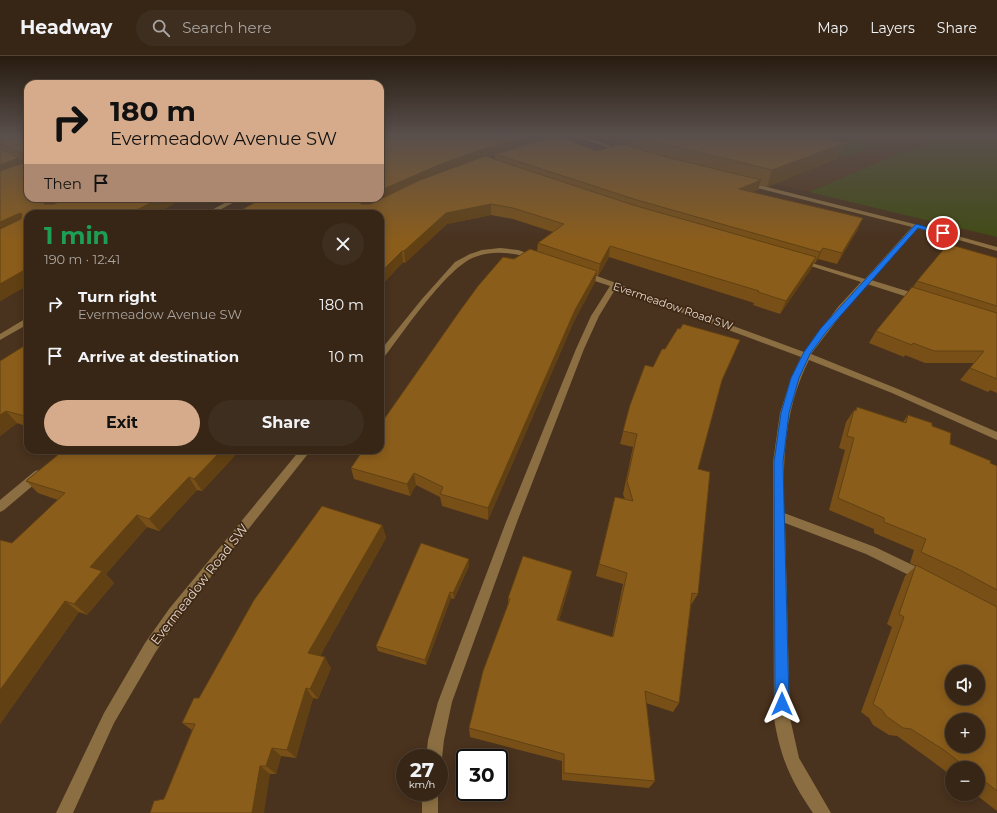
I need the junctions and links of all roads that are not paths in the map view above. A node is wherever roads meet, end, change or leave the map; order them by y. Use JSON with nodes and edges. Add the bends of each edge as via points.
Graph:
{"nodes":[{"id":1,"x":743,"y":183,"type":"edge"},
{"id":2,"x":231,"y":202,"type":"edge"},
{"id":3,"x":215,"y":210,"type":"edge"},
{"id":4,"x":916,"y":226,"type":"junction"},
{"id":5,"x":997,"y":249,"type":"edge"},
{"id":6,"x":544,"y":260,"type":"edge"},
{"id":7,"x":796,"y":260,"type":"edge"},
{"id":8,"x":572,"y":270,"type":"edge"},
{"id":9,"x":866,"y":281,"type":"junction"},
{"id":10,"x":614,"y":285,"type":"junction"},
{"id":11,"x":928,"y":301,"type":"edge"},
{"id":12,"x":24,"y":323,"type":"edge"},
{"id":13,"x":0,"y":338,"type":"edge"},
{"id":14,"x":384,"y":352,"type":"edge"},
{"id":15,"x":807,"y":354,"type":"junction"},
{"id":16,"x":997,"y":436,"type":"edge"},
{"id":17,"x":303,"y":454,"type":"edge"},
{"id":18,"x":45,"y":470,"type":"edge"},
{"id":19,"x":0,"y":507,"type":"edge"},
{"id":20,"x":779,"y":516,"type":"junction"},
{"id":21,"x":936,"y":583,"type":"edge"},
{"id":22,"x":436,"y":749,"type":"edge"},
{"id":23,"x":430,"y":801,"type":"edge"},
{"id":24,"x":64,"y":813,"type":"edge"},
{"id":25,"x":430,"y":813,"type":"edge"},
{"id":26,"x":823,"y":813,"type":"edge"}],
"edges":[{"from":1,"to":4,"type":"street"},
{"from":2,"to":3,"type":"street"},
{"from":4,"to":5,"type":"street"},
{"from":4,"to":9,"type":"street"},
{"from":6,"to":14,"type":"street","via":[[504,250],[484,252],[463,260],[432,291]]},
{"from":7,"to":9,"type":"street"},
{"from":8,"to":10,"type":"street","name":"Evermeadow Road SW"},
{"from":9,"to":11,"type":"street"},
{"from":9,"to":15,"type":"street"},
{"from":10,"to":15,"type":"street","name":"Evermeadow Road SW"},
{"from":10,"to":22,"type":"street","via":[[602,301],[589,327],[530,473],[445,702]]},
{"from":12,"to":13,"type":"street"},
{"from":15,"to":16,"type":"street","name":"Evermeadow Road SW"},
{"from":15,"to":20,"type":"street","via":[[795,378],[785,413],[778,462]]},
{"from":17,"to":24,"type":"street","name":"Evermeadow Road SW","via":[[179,607],[150,648],[109,718]]},
{"from":18,"to":19,"type":"street"},
{"from":20,"to":21,"type":"street","via":[[873,552]]},
{"from":20,"to":26,"type":"street","via":[[782,718],[789,754],[798,775]]},
{"from":23,"to":25,"type":"street"}]}
